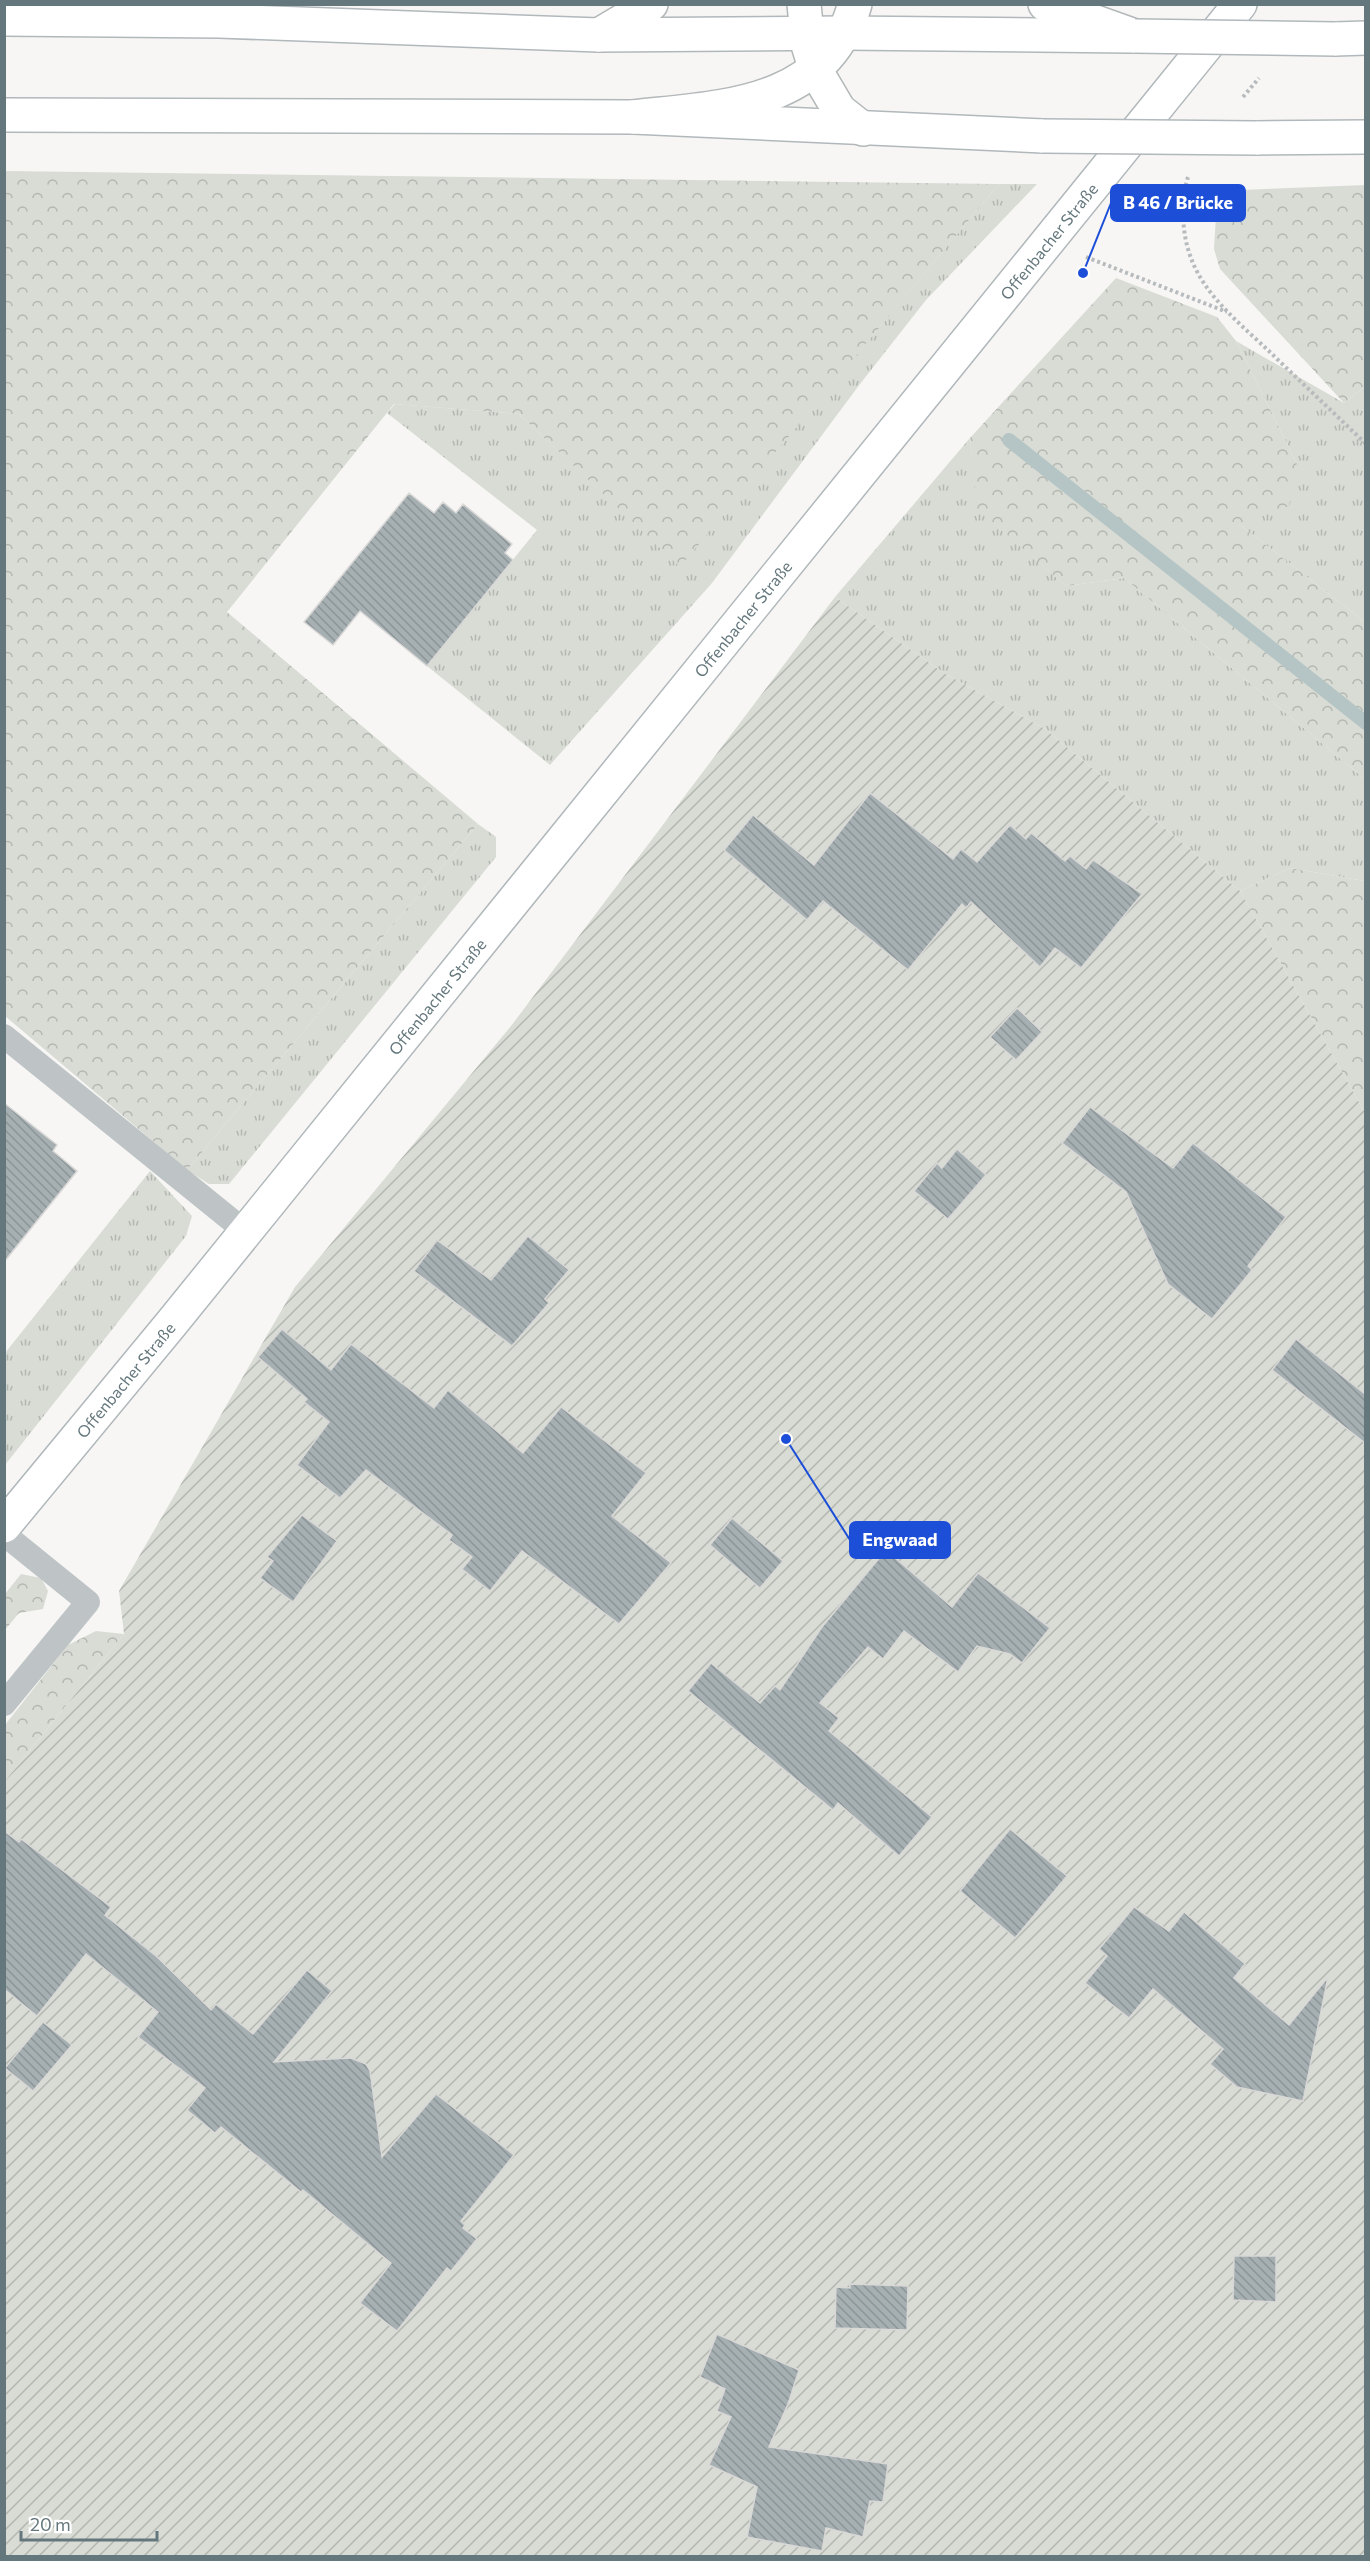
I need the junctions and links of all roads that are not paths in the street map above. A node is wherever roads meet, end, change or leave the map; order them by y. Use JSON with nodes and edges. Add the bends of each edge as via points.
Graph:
{"nodes":[{"id":1,"x":651,"y":4,"type":"edge"},
{"id":2,"x":1240,"y":4,"type":"edge"},
{"id":3,"x":1056,"y":9,"type":"edge"},
{"id":4,"x":4,"y":19,"type":"edge"},
{"id":5,"x":805,"y":19,"type":"edge"},
{"id":6,"x":850,"y":19,"type":"edge"},
{"id":7,"x":599,"y":35,"type":"junction"},
{"id":8,"x":1135,"y":36,"type":"junction"},
{"id":9,"x":1350,"y":38,"type":"edge"},
{"id":10,"x":816,"y":70,"type":"junction"},
{"id":11,"x":4,"y":115,"type":"edge"},
{"id":12,"x":633,"y":117,"type":"junction"},
{"id":13,"x":863,"y":129,"type":"junction"},
{"id":14,"x":1365,"y":137,"type":"edge"},
{"id":15,"x":4,"y":1036,"type":"edge"},
{"id":16,"x":246,"y":1232,"type":"junction"},
{"id":17,"x":4,"y":1526,"type":"edge"},
{"id":18,"x":4,"y":1534,"type":"edge"},
{"id":19,"x":4,"y":1704,"type":"edge"}],
"edges":[{"from":1,"to":7,"type":"main road"},
{"from":2,"to":16,"type":"main road","name":"Offenbacher Straße"},
{"from":3,"to":8,"type":"main road"},
{"from":4,"to":7,"type":"main road","via":[[231,21]]},
{"from":5,"to":6,"type":"main road"},
{"from":5,"to":7,"type":"main road"},
{"from":5,"to":10,"type":"main road"},
{"from":6,"to":8,"type":"main road"},
{"from":6,"to":10,"type":"main road"},
{"from":8,"to":9,"type":"main road","bridge":true},
{"from":10,"to":12,"type":"main road","via":[[766,97]]},
{"from":10,"to":13,"type":"main road","via":[[839,110]]},
{"from":11,"to":12,"type":"main road"},
{"from":12,"to":13,"type":"main road"},
{"from":13,"to":14,"type":"main road","bridge":true,"via":[[1043,136]]},
{"from":15,"to":16,"type":"lane"},
{"from":16,"to":17,"type":"main road","name":"Offenbacher Straße"},
{"from":18,"to":19,"type":"lane","via":[[88,1602]]}]}
